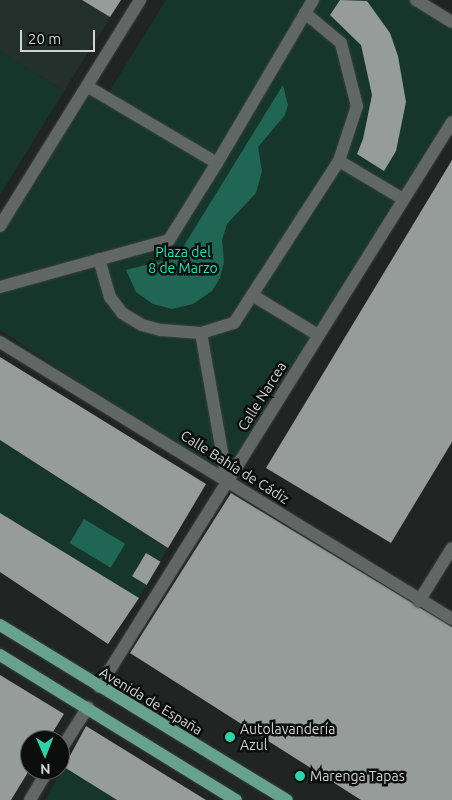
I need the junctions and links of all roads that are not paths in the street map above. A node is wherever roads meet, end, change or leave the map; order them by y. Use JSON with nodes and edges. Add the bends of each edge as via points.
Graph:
{"nodes":[{"id":1,"x":140,"y":0,"type":"edge"},
{"id":2,"x":313,"y":0,"type":"edge"},
{"id":3,"x":416,"y":0,"type":"edge"},
{"id":4,"x":305,"y":13,"type":"junction"},
{"id":5,"x":452,"y":22,"type":"edge"},
{"id":6,"x":87,"y":86,"type":"junction"},
{"id":7,"x":452,"y":122,"type":"edge"},
{"id":8,"x":339,"y":161,"type":"junction"},
{"id":9,"x":217,"y":163,"type":"junction"},
{"id":10,"x":403,"y":199,"type":"junction"},
{"id":11,"x":0,"y":226,"type":"edge"},
{"id":12,"x":99,"y":259,"type":"junction"},
{"id":13,"x":0,"y":287,"type":"edge"},
{"id":14,"x":252,"y":295,"type":"junction"},
{"id":15,"x":201,"y":333,"type":"junction"},
{"id":16,"x":318,"y":335,"type":"junction"},
{"id":17,"x":0,"y":342,"type":"edge"},
{"id":18,"x":227,"y":480,"type":"junction"},
{"id":19,"x":452,"y":548,"type":"edge"},
{"id":20,"x":419,"y":600,"type":"junction"},
{"id":21,"x":452,"y":619,"type":"edge"},
{"id":22,"x":0,"y":625,"type":"edge"},
{"id":23,"x":0,"y":655,"type":"edge"},
{"id":24,"x":99,"y":687,"type":"junction"},
{"id":25,"x":88,"y":707,"type":"junction"},
{"id":26,"x":70,"y":736,"type":"edge"},
{"id":27,"x":42,"y":780,"type":"edge"},
{"id":28,"x":30,"y":800,"type":"edge"},
{"id":29,"x":236,"y":800,"type":"edge"},
{"id":30,"x":287,"y":800,"type":"edge"}],
"edges":[{"from":1,"to":6,"type":"street"},
{"from":2,"to":4,"type":"street"},
{"from":3,"to":5,"type":"street"},
{"from":4,"to":8,"type":"street","via":[[340,43],[357,106]]},
{"from":4,"to":9,"type":"street"},
{"from":6,"to":9,"type":"street"},
{"from":6,"to":11,"type":"street"},
{"from":7,"to":10,"type":"street","name":"Calle Narcea"},
{"from":8,"to":10,"type":"street"},
{"from":8,"to":14,"type":"street"},
{"from":9,"to":12,"type":"street","via":[[169,240]]},
{"from":10,"to":16,"type":"street","name":"Calle Narcea"},
{"from":12,"to":13,"type":"street"},
{"from":12,"to":15,"type":"street","via":[[110,297],[122,313],[142,325],[161,330]]},
{"from":14,"to":15,"type":"street","via":[[234,323]]},
{"from":14,"to":16,"type":"street"},
{"from":15,"to":18,"type":"street"},
{"from":16,"to":18,"type":"street","name":"Calle Narcea"},
{"from":17,"to":18,"type":"street","name":"Calle Bahía de Cádiz"},
{"from":18,"to":20,"type":"street","name":"Calle Bahía de Cádiz"},
{"from":18,"to":24,"type":"street","name":"Calle Narcea"},
{"from":19,"to":20,"type":"street"},
{"from":20,"to":21,"type":"street","name":"Calle Bahía de Cádiz"},
{"from":22,"to":24,"type":"main road","name":"Avenida de España"},
{"from":23,"to":25,"type":"main road"},
{"from":24,"to":30,"type":"main road","name":"Avenida de España"},
{"from":25,"to":26,"type":"street"},
{"from":25,"to":29,"type":"main road"},
{"from":27,"to":28,"type":"street"}]}
